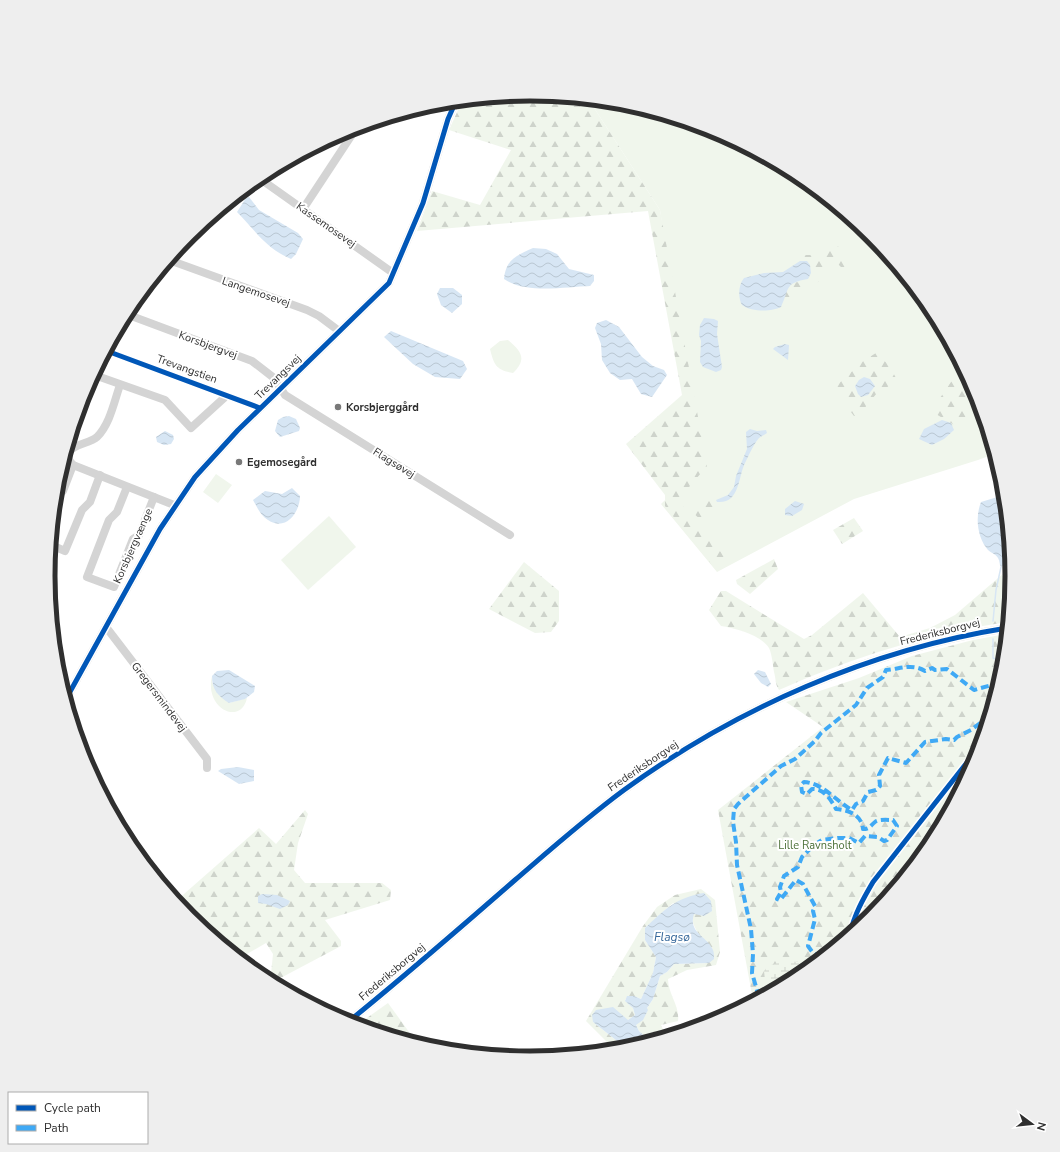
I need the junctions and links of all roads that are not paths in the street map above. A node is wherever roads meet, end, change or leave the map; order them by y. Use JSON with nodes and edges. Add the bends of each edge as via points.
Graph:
{"nodes":[{"id":1,"x":453,"y":107,"type":"edge"},
{"id":2,"x":351,"y":136,"type":"edge"},
{"id":3,"x":265,"y":182,"type":"edge"},
{"id":4,"x":303,"y":209,"type":"junction"},
{"id":5,"x":174,"y":262,"type":"edge"},
{"id":6,"x":393,"y":273,"type":"junction"},
{"id":7,"x":132,"y":316,"type":"edge"},
{"id":8,"x":339,"y":331,"type":"junction"},
{"id":9,"x":99,"y":378,"type":"edge"},
{"id":10,"x":120,"y":385,"type":"junction"},
{"id":11,"x":281,"y":388,"type":"junction"},
{"id":12,"x":224,"y":398,"type":"dead end"},
{"id":13,"x":73,"y":447,"type":"edge"},
{"id":14,"x":69,"y":460,"type":"edge"},
{"id":15,"x":73,"y":465,"type":"junction"},
{"id":16,"x":100,"y":475,"type":"junction"},
{"id":17,"x":128,"y":487,"type":"junction"},
{"id":18,"x":63,"y":488,"type":"edge"},
{"id":19,"x":154,"y":497,"type":"junction"},
{"id":20,"x":174,"y":506,"type":"junction"},
{"id":21,"x":510,"y":535,"type":"dead end"},
{"id":22,"x":56,"y":547,"type":"edge"},
{"id":23,"x":106,"y":627,"type":"junction"},
{"id":24,"x":1002,"y":629,"type":"edge"},
{"id":25,"x":70,"y":693,"type":"edge"},
{"id":26,"x":207,"y":768,"type":"dead end"},
{"id":27,"x":354,"y":1017,"type":"edge"}],
"edges":[{"from":1,"to":6,"type":"street","name":"Trevangsvej","via":[[423,203]]},
{"from":2,"to":4,"type":"street"},
{"from":3,"to":4,"type":"street","name":"Kassemosevej"},
{"from":4,"to":6,"type":"street","name":"Kassemosevej"},
{"from":5,"to":8,"type":"street","name":"Langemosevej","via":[[307,310]]},
{"from":6,"to":8,"type":"street","name":"Trevangsvej","via":[[384,289]]},
{"from":7,"to":11,"type":"street","name":"Korsbjergvej","via":[[252,361],[266,371]]},
{"from":8,"to":11,"type":"street","name":"Trevangsvej"},
{"from":9,"to":10,"type":"street"},
{"from":10,"to":12,"type":"street","via":[[165,400],[191,428]]},
{"from":10,"to":13,"type":"street","via":[[103,429],[96,438]]},
{"from":11,"to":20,"type":"street","name":"Trevangsvej","via":[[216,452],[194,477]]},
{"from":11,"to":21,"type":"street","name":"Flagsøvej","via":[[285,395]]},
{"from":14,"to":15,"type":"street"},
{"from":15,"to":16,"type":"street","name":"Korsbjergvænge"},
{"from":15,"to":18,"type":"street"},
{"from":16,"to":17,"type":"street","name":"Korsbjergvænge"},
{"from":16,"to":22,"type":"street","via":[[90,502],[82,510],[65,551]]},
{"from":17,"to":19,"type":"street","name":"Korsbjergvænge"},
{"from":17,"to":19,"type":"street","name":"Korsbjergvænge","via":[[117,512],[109,520],[87,577],[114,587],[133,539],[139,535]]},
{"from":19,"to":20,"type":"street","name":"Korsbjergvænge"},
{"from":20,"to":23,"type":"street","name":"Trevangsvej"},
{"from":23,"to":25,"type":"street","name":"Trevangsvej"},
{"from":23,"to":26,"type":"street","name":"Gregersmindevej","via":[[207,759]]},
{"from":24,"to":27,"type":"street","name":"Frederiksborgvej","via":[[927,645],[878,659],[763,706],[714,731],[663,763],[580,824]]}]}
